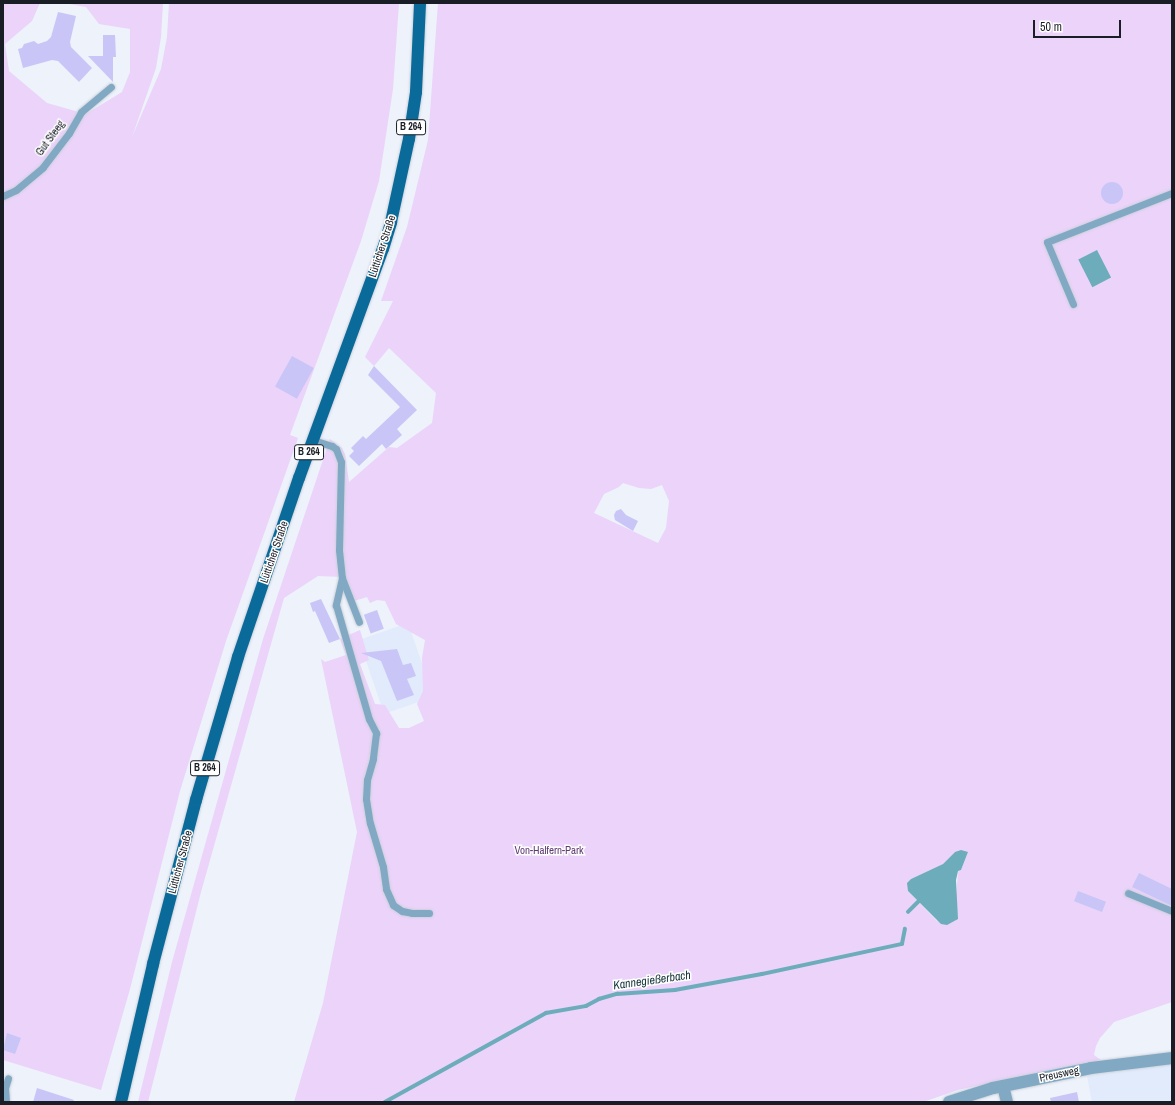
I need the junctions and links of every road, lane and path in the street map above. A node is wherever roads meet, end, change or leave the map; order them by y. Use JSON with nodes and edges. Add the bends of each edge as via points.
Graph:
{"nodes":[{"id":1,"x":420,"y":3,"type":"edge"},
{"id":2,"x":111,"y":87,"type":"dead end"},
{"id":3,"x":1172,"y":193,"type":"edge"},
{"id":4,"x":3,"y":196,"type":"edge"},
{"id":5,"x":1073,"y":304,"type":"dead end"},
{"id":6,"x":313,"y":440,"type":"junction"},
{"id":7,"x":342,"y":578,"type":"junction"},
{"id":8,"x":359,"y":622,"type":"dead end"},
{"id":9,"x":1128,"y":893,"type":"dead end"},
{"id":10,"x":1172,"y":911,"type":"edge"},
{"id":11,"x":429,"y":913,"type":"dead end"},
{"id":12,"x":1172,"y":1058,"type":"edge"},
{"id":13,"x":8,"y":1078,"type":"dead end"},
{"id":14,"x":1003,"y":1086,"type":"junction"},
{"id":15,"x":6,"y":1102,"type":"edge"},
{"id":16,"x":121,"y":1102,"type":"edge"},
{"id":17,"x":948,"y":1102,"type":"edge"},
{"id":18,"x":1007,"y":1102,"type":"edge"}],
"edges":[{"from":1,"to":6,"type":"main road","name":"Lütticher Straße","number":"B 264","via":[[416,92],[409,139],[391,222]]},
{"from":2,"to":4,"type":"lane","name":"Gut Steeg","via":[[81,112],[69,133],[43,167],[16,190]]},
{"from":3,"to":5,"type":"lane","via":[[1047,242]]},
{"from":6,"to":7,"type":"lane","via":[[336,449],[341,462]]},
{"from":6,"to":16,"type":"main road","name":"Lütticher Straße","number":"B 264","via":[[238,657],[196,800],[155,956]]},
{"from":7,"to":8,"type":"lane"},
{"from":7,"to":11,"type":"lane","via":[[336,605],[369,719],[376,732],[366,799],[386,889],[393,905],[402,911]]},
{"from":9,"to":10,"type":"lane"},
{"from":12,"to":14,"type":"street","name":"Preusweg","via":[[1091,1068]]},
{"from":13,"to":15,"type":"lane","via":[[5,1088]]},
{"from":14,"to":17,"type":"street","name":"Preusweg"},
{"from":14,"to":18,"type":"street"}]}
